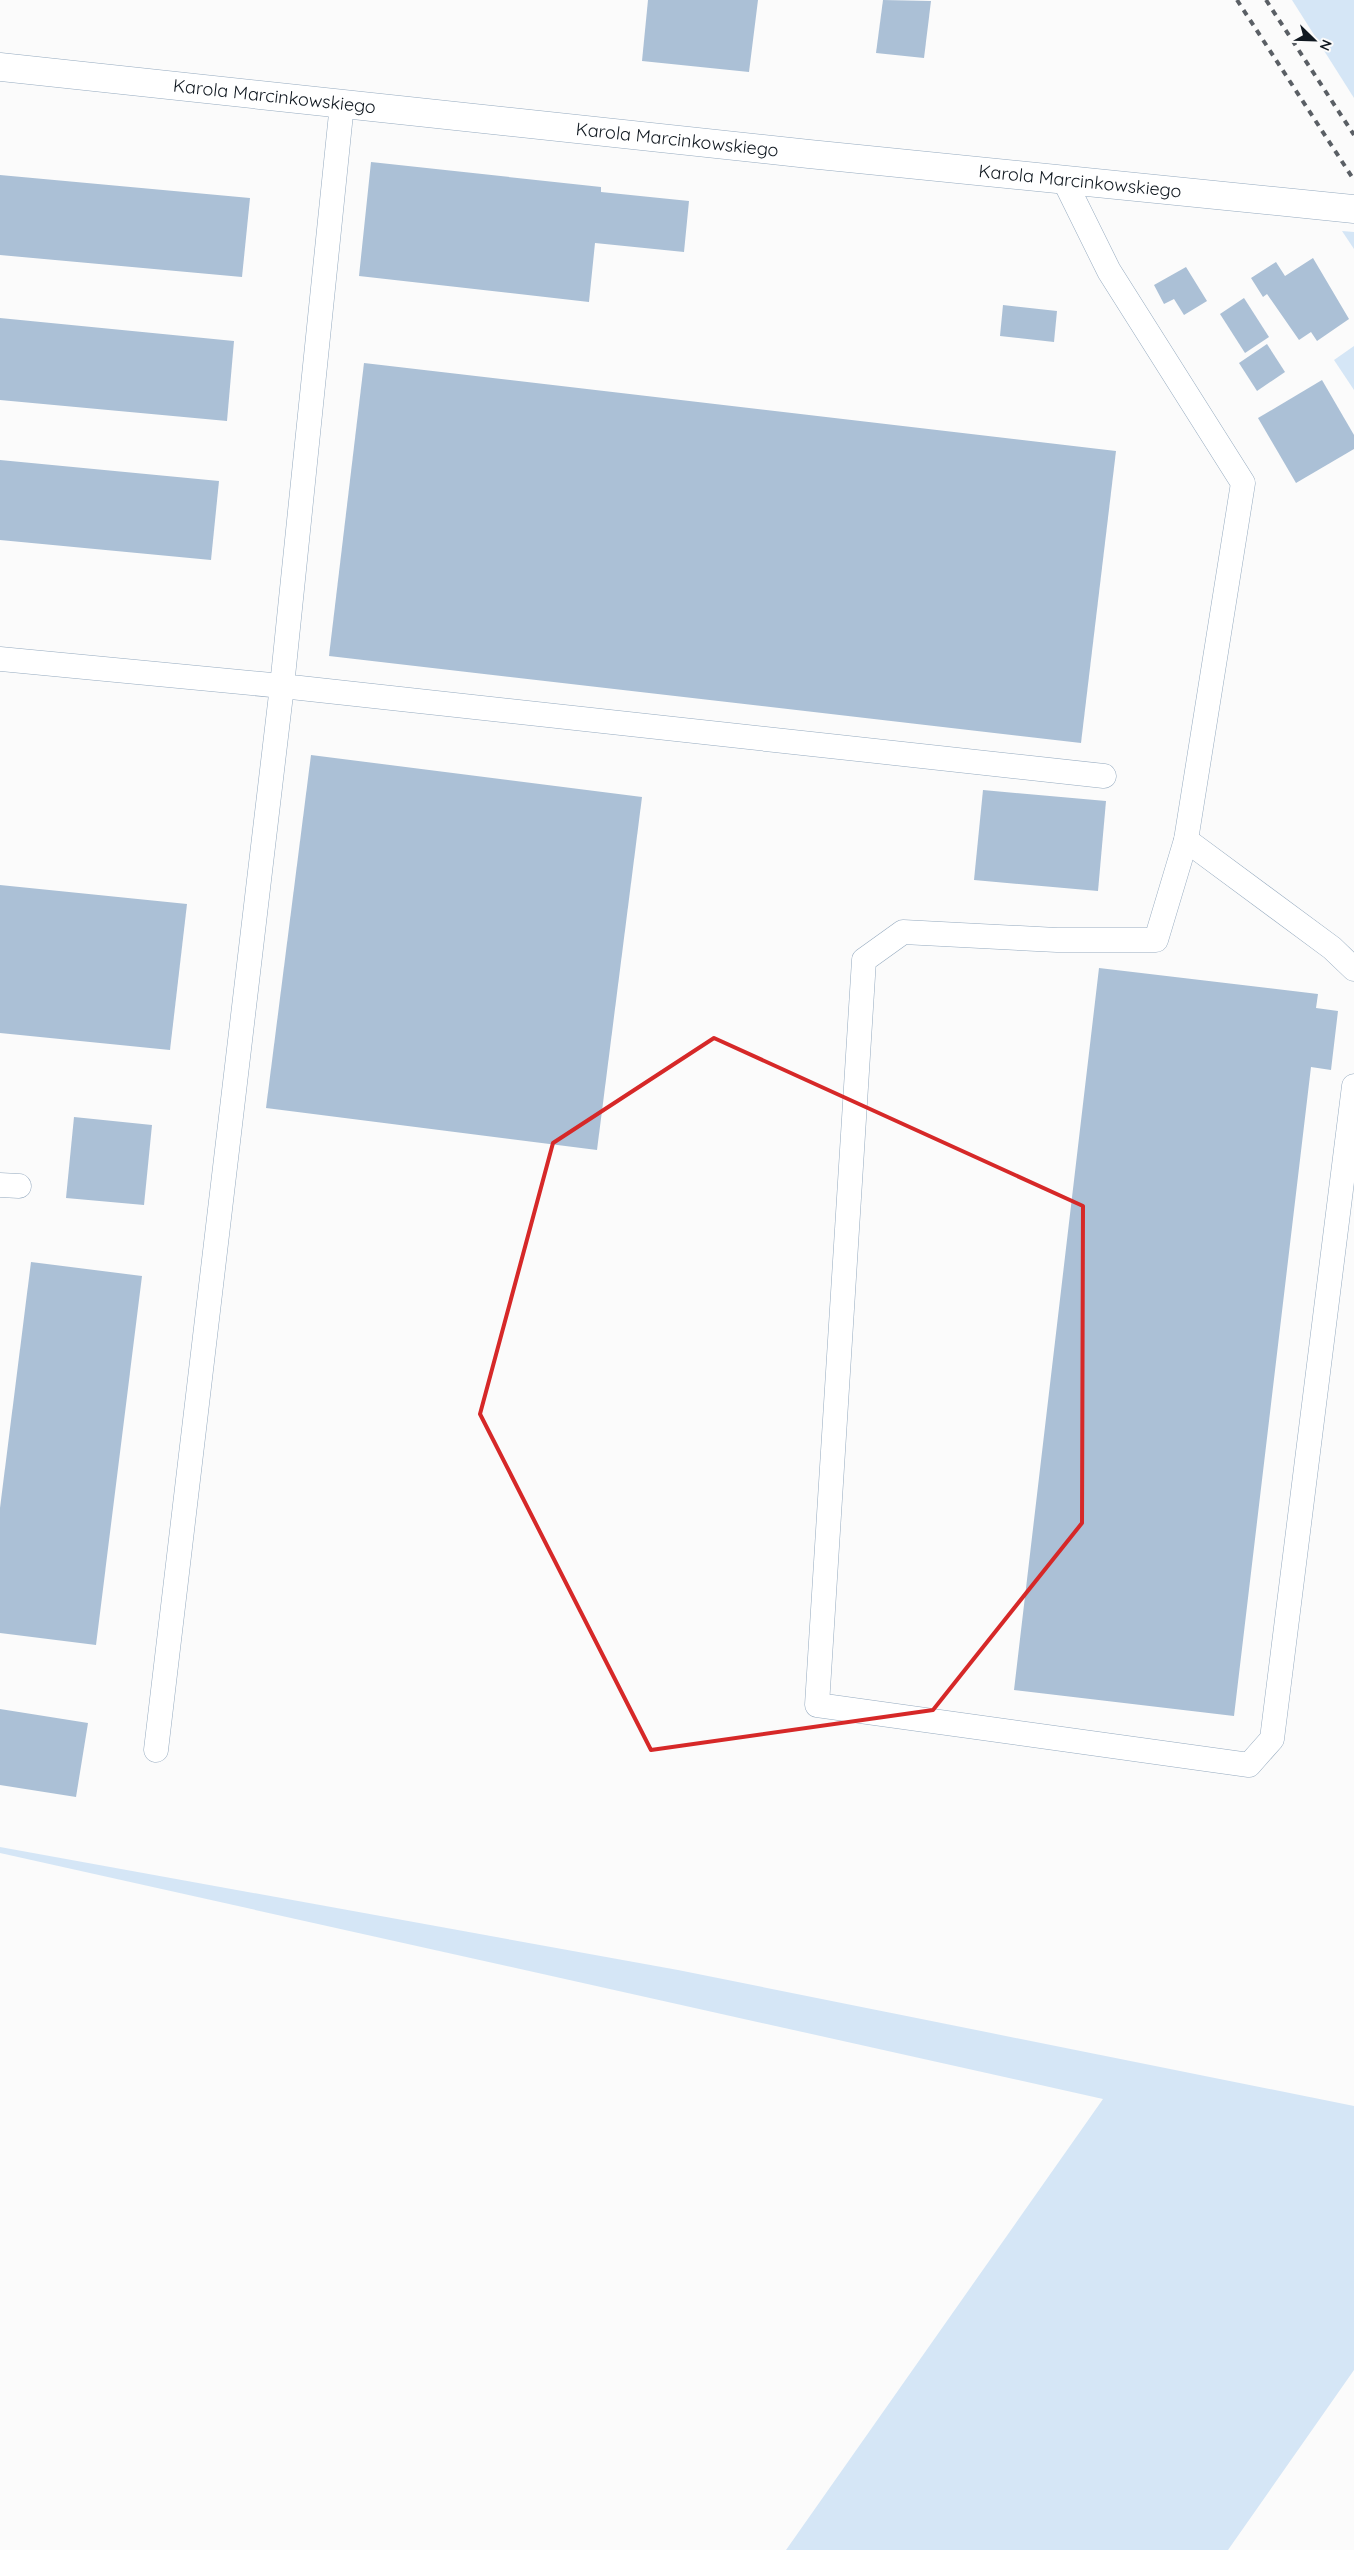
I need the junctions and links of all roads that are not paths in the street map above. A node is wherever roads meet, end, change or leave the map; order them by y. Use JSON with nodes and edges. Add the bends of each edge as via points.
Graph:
{"nodes":[{"id":1,"x":0,"y":67,"type":"edge"},
{"id":2,"x":342,"y":104,"type":"junction"},
{"id":3,"x":1064,"y":180,"type":"junction"},
{"id":4,"x":1354,"y":209,"type":"edge"},
{"id":5,"x":0,"y":659,"type":"edge"},
{"id":6,"x":282,"y":686,"type":"junction"},
{"id":7,"x":1104,"y":776,"type":"dead end"},
{"id":8,"x":1186,"y":840,"type":"junction"},
{"id":9,"x":1354,"y":969,"type":"edge"},
{"id":10,"x":1354,"y":1086,"type":"edge"},
{"id":11,"x":156,"y":1750,"type":"dead end"}],
"edges":[{"from":1,"to":2,"type":"street","name":"Karola Marcinkowskiego"},
{"from":2,"to":3,"type":"street","name":"Karola Marcinkowskiego"},
{"from":2,"to":6,"type":"lane"},
{"from":3,"to":4,"type":"street","name":"Karola Marcinkowskiego"},
{"from":3,"to":8,"type":"lane","via":[[1109,271],[1243,483]]},
{"from":5,"to":6,"type":"lane"},
{"from":6,"to":7,"type":"lane"},
{"from":6,"to":11,"type":"lane"},
{"from":8,"to":9,"type":"lane","via":[[1332,948]]},
{"from":8,"to":10,"type":"lane","via":[[1156,940],[1057,940],[902,932],[864,960],[816,1705],[1249,1765],[1272,1739]]}]}
